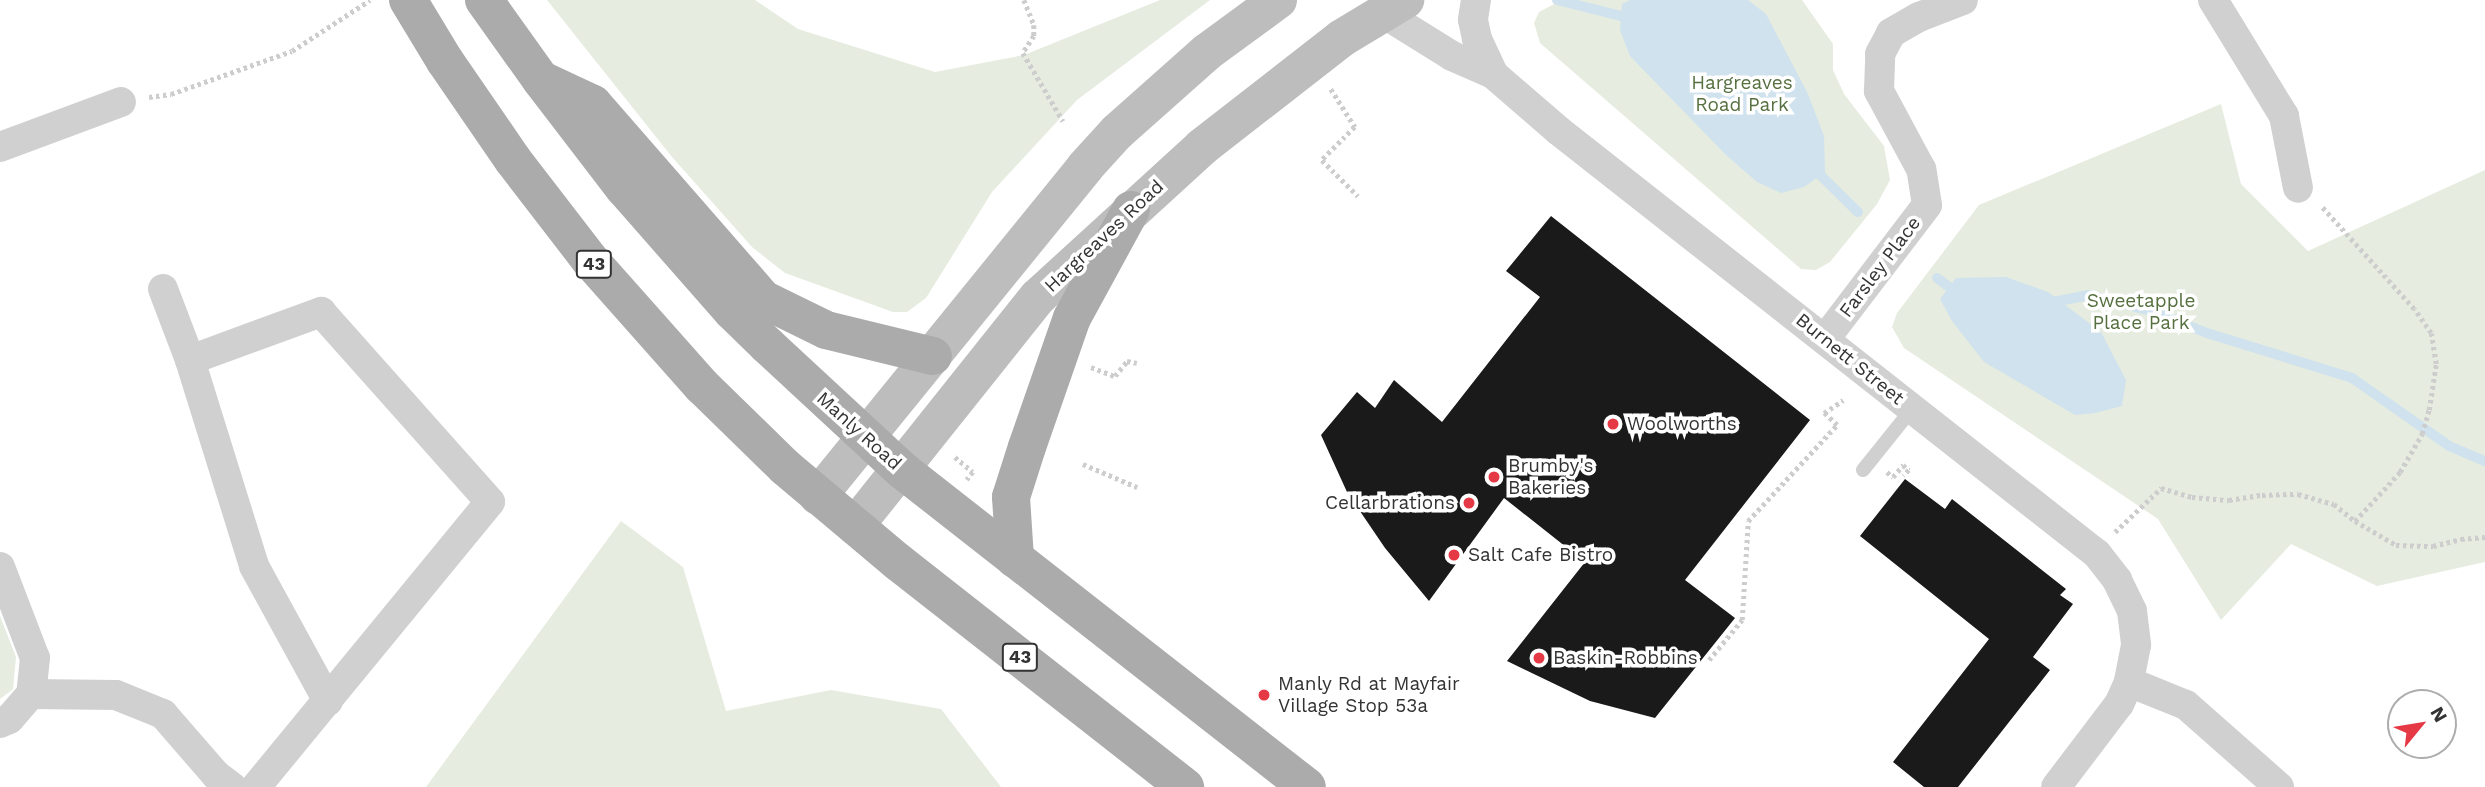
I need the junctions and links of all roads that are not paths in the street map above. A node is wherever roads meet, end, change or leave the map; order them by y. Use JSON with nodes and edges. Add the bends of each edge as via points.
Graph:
{"nodes":[{"id":1,"x":408,"y":0,"type":"edge"},
{"id":2,"x":484,"y":0,"type":"edge"},
{"id":3,"x":1278,"y":0,"type":"edge"},
{"id":4,"x":1476,"y":0,"type":"edge"},
{"id":5,"x":1963,"y":0,"type":"edge"},
{"id":6,"x":2213,"y":0,"type":"edge"},
{"id":7,"x":1394,"y":7,"type":"edge"},
{"id":8,"x":1493,"y":74,"type":"junction"},
{"id":9,"x":541,"y":80,"type":"junction"},
{"id":10,"x":121,"y":102,"type":"road end"},
{"id":11,"x":0,"y":147,"type":"edge"},
{"id":12,"x":2298,"y":188,"type":"road end"},
{"id":13,"x":1131,"y":211,"type":"junction"},
{"id":14,"x":163,"y":289,"type":"dead end"},
{"id":15,"x":1825,"y":339,"type":"junction"},
{"id":16,"x":933,"y":356,"type":"junction"},
{"id":17,"x":190,"y":360,"type":"junction"},
{"id":18,"x":1912,"y":409,"type":"junction"},
{"id":19,"x":866,"y":438,"type":"junction"},
{"id":20,"x":902,"y":470,"type":"junction"},
{"id":21,"x":1863,"y":470,"type":"dead end"},
{"id":22,"x":818,"y":496,"type":"junction"},
{"id":23,"x":855,"y":526,"type":"junction"},
{"id":24,"x":1015,"y":559,"type":"junction"},
{"id":25,"x":0,"y":567,"type":"edge"},
{"id":26,"x":2129,"y":682,"type":"junction"},
{"id":27,"x":32,"y":694,"type":"junction"},
{"id":28,"x":328,"y":701,"type":"junction"},
{"id":29,"x":0,"y":723,"type":"edge"},
{"id":30,"x":232,"y":787,"type":"edge"},
{"id":31,"x":257,"y":787,"type":"edge"},
{"id":32,"x":1185,"y":787,"type":"edge"},
{"id":33,"x":1307,"y":787,"type":"edge"},
{"id":34,"x":2056,"y":787,"type":"edge"},
{"id":35,"x":2279,"y":787,"type":"edge"}],
"edges":[{"from":1,"to":22,"type":"main road","number":"43","via":[[513,160],[590,260],[702,386]]},
{"from":2,"to":9,"type":"main road","name":"Manly Road"},
{"from":3,"to":16,"type":"main road","via":[[1207,51],[1117,132]]},
{"from":4,"to":8,"type":"street","via":[[1473,20],[1477,39]]},
{"from":5,"to":15,"type":"street","name":"Farsley Place","via":[[1891,33],[1880,54],[1879,91],[1921,169],[1927,205]]},
{"from":6,"to":12,"type":"street","via":[[2284,116]]},
{"from":7,"to":8,"type":"street","name":"Burnett Street","via":[[1452,56]]},
{"from":7,"to":13,"type":"main road","name":"Hargreaves Road","via":[[1299,69]]},
{"from":8,"to":15,"type":"street","name":"Burnett Street"},
{"from":9,"to":16,"type":"main road","via":[[593,104],[763,299],[826,330]]},
{"from":9,"to":19,"type":"main road","name":"Manly Road","via":[[624,188],[732,311]]},
{"from":10,"to":11,"type":"street"},
{"from":13,"to":20,"type":"main road","name":"Hargreaves Road","via":[[1038,297]]},
{"from":13,"to":24,"type":"main road","via":[[1072,318],[1027,447],[1011,497]]},
{"from":14,"to":17,"type":"street"},
{"from":15,"to":18,"type":"street","name":"Burnett Street"},
{"from":16,"to":19,"type":"main road"},
{"from":17,"to":28,"type":"street","via":[[254,566]]},
{"from":17,"to":28,"type":"street","via":[[321,312],[490,502]]},
{"from":18,"to":21,"type":"lane"},
{"from":18,"to":26,"type":"street","name":"Burnett Street","via":[[2097,554],[2118,580],[2132,611],[2136,645]]},
{"from":19,"to":20,"type":"main road","name":"Manly Road"},
{"from":19,"to":22,"type":"main road"},
{"from":20,"to":23,"type":"main road","name":"Hargreaves Road"},
{"from":20,"to":24,"type":"main road","name":"Manly Road"},
{"from":22,"to":23,"type":"main road","number":"43"},
{"from":23,"to":32,"type":"main road","number":"43"},
{"from":24,"to":33,"type":"main road","name":"Manly Road"},
{"from":25,"to":27,"type":"street","via":[[35,658]]},
{"from":26,"to":34,"type":"street","name":"Burnett Street","via":[[2102,730]]},
{"from":26,"to":35,"type":"street","via":[[2186,705]]},
{"from":27,"to":29,"type":"street"},
{"from":27,"to":30,"type":"street","via":[[116,695],[163,714]]},
{"from":28,"to":31,"type":"street"}]}
